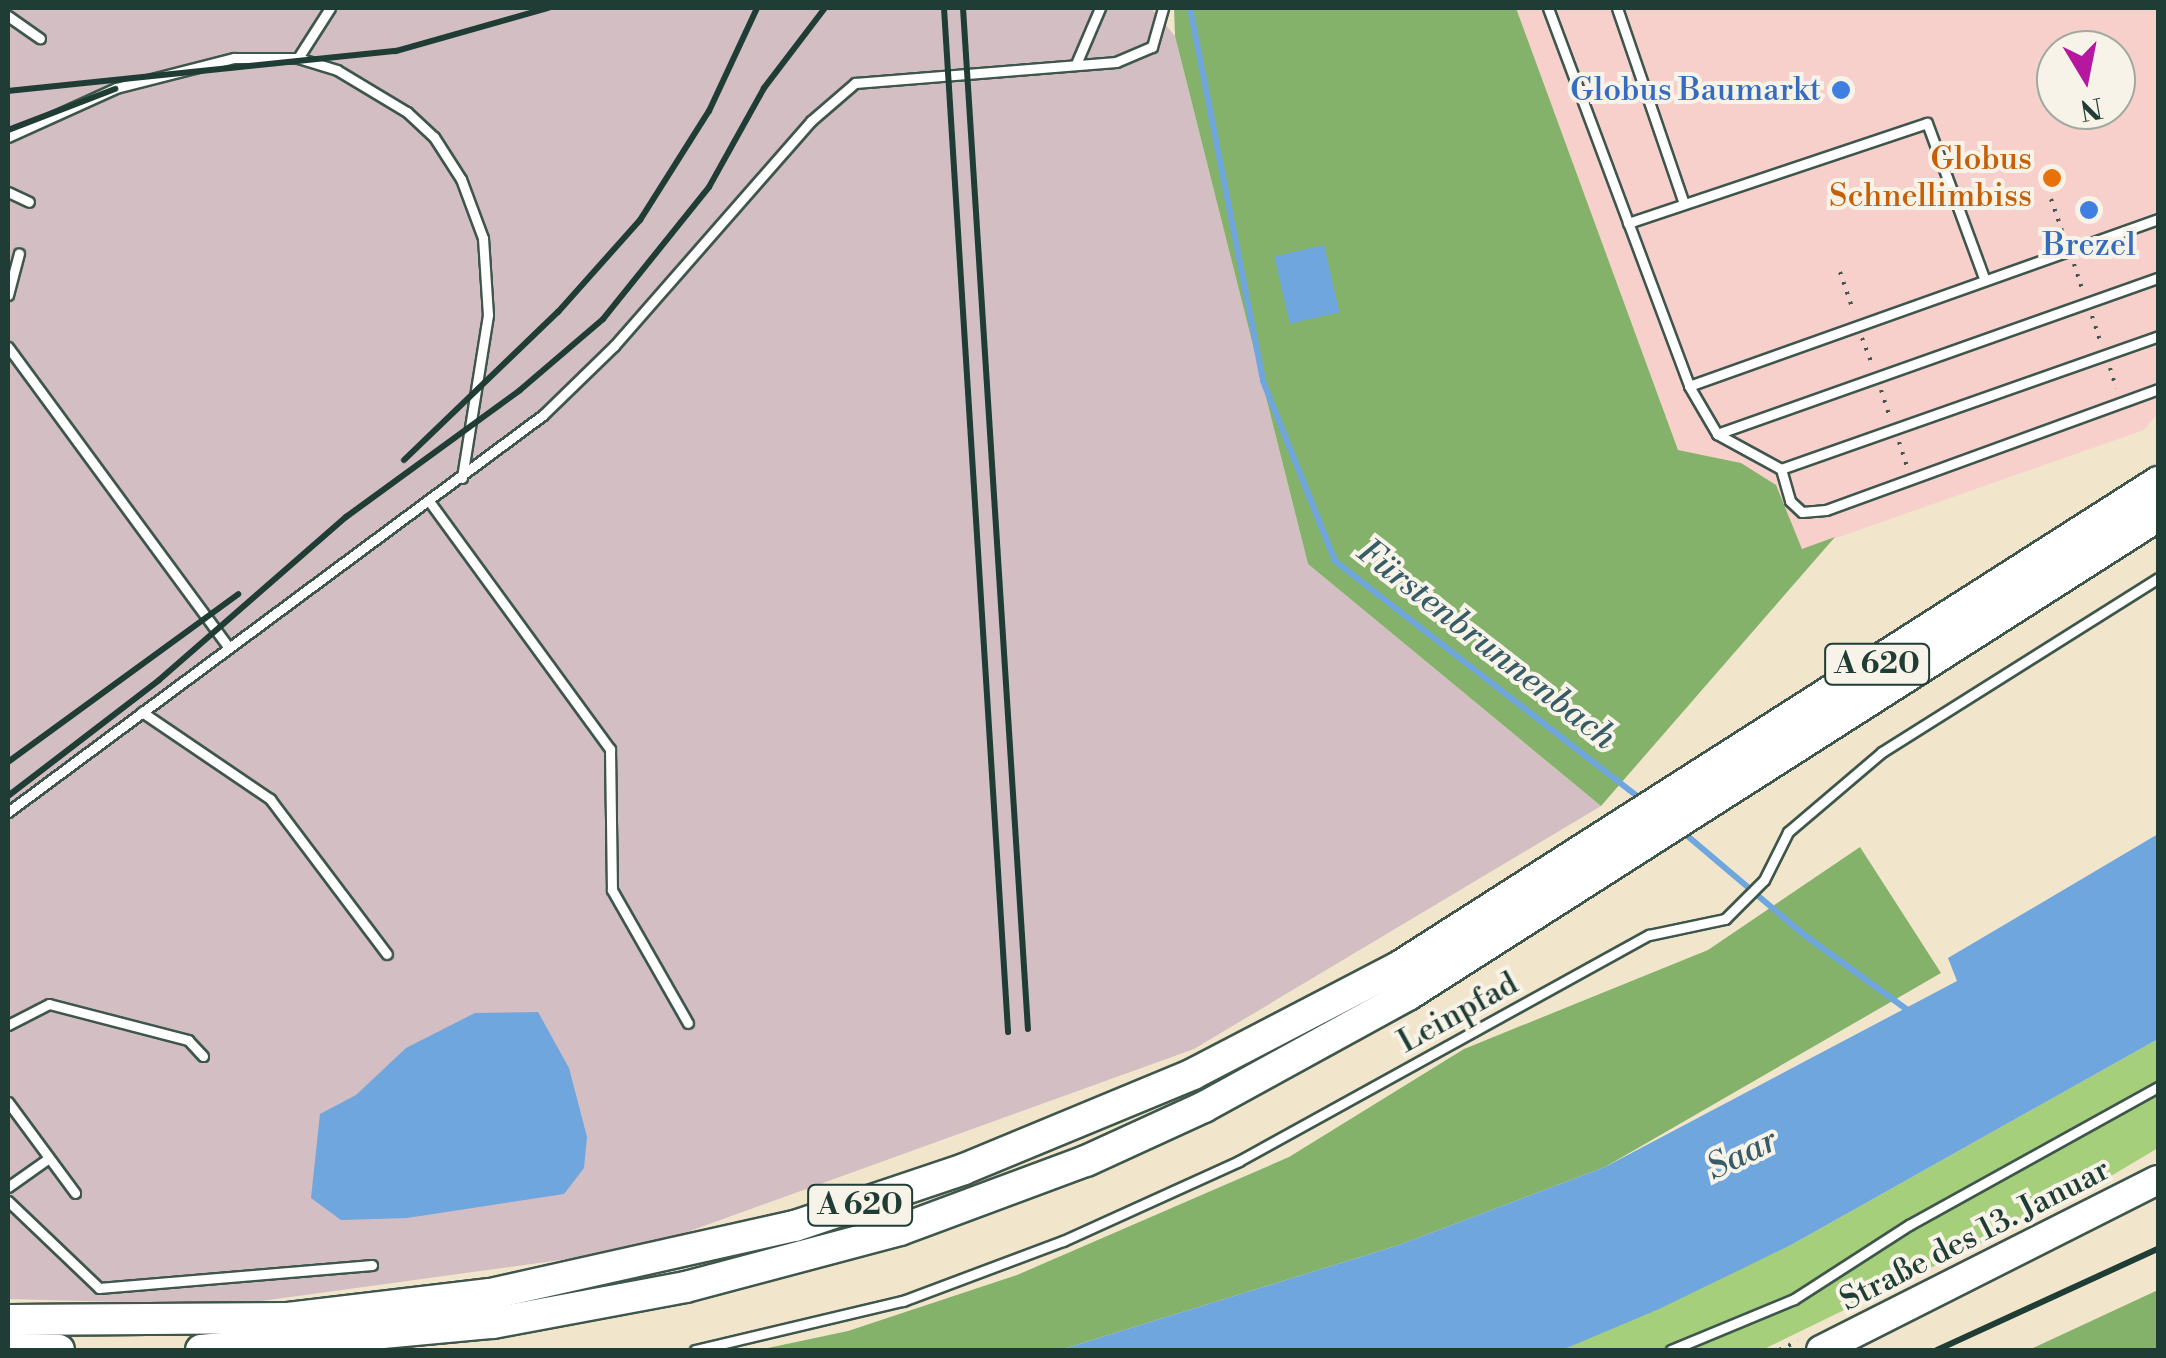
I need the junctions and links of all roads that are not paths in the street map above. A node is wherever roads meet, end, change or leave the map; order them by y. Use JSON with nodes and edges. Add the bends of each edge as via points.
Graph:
{"nodes":[{"id":1,"x":330,"y":8,"type":"edge"},
{"id":2,"x":1100,"y":8,"type":"edge"},
{"id":3,"x":1163,"y":8,"type":"edge"},
{"id":4,"x":1548,"y":8,"type":"edge"},
{"id":5,"x":1617,"y":8,"type":"edge"},
{"id":6,"x":8,"y":16,"type":"edge"},
{"id":7,"x":40,"y":38,"type":"dead end"},
{"id":8,"x":298,"y":58,"type":"junction"},
{"id":9,"x":1076,"y":64,"type":"junction"},
{"id":10,"x":8,"y":137,"type":"edge"},
{"id":11,"x":8,"y":192,"type":"edge"},
{"id":12,"x":28,"y":202,"type":"dead end"},
{"id":13,"x":1684,"y":204,"type":"junction"},
{"id":14,"x":2158,"y":219,"type":"edge"},
{"id":15,"x":1628,"y":223,"type":"junction"},
{"id":16,"x":19,"y":253,"type":"dead end"},
{"id":17,"x":1984,"y":278,"type":"junction"},
{"id":18,"x":2158,"y":278,"type":"edge"},
{"id":19,"x":8,"y":295,"type":"edge"},
{"id":20,"x":2158,"y":336,"type":"edge"},
{"id":21,"x":8,"y":347,"type":"edge"},
{"id":22,"x":1690,"y":386,"type":"junction"},
{"id":23,"x":2158,"y":389,"type":"edge"},
{"id":24,"x":1717,"y":434,"type":"junction"},
{"id":25,"x":2158,"y":466,"type":"edge"},
{"id":26,"x":1781,"y":469,"type":"junction"},
{"id":27,"x":462,"y":478,"type":"junction"},
{"id":28,"x":2158,"y":482,"type":"edge"},
{"id":29,"x":429,"y":501,"type":"junction"},
{"id":30,"x":2158,"y":516,"type":"edge"},
{"id":31,"x":2158,"y":532,"type":"edge"},
{"id":32,"x":2084,"y":548,"type":"junction"},
{"id":33,"x":2158,"y":578,"type":"edge"},
{"id":34,"x":229,"y":648,"type":"junction"},
{"id":35,"x":142,"y":712,"type":"junction"},
{"id":36,"x":8,"y":812,"type":"edge"},
{"id":37,"x":1640,"y":835,"type":"junction"},
{"id":38,"x":387,"y":954,"type":"dead end"},
{"id":39,"x":688,"y":1023,"type":"dead end"},
{"id":40,"x":8,"y":1025,"type":"edge"},
{"id":41,"x":203,"y":1056,"type":"dead end"},
{"id":42,"x":2158,"y":1087,"type":"edge"},
{"id":43,"x":8,"y":1102,"type":"edge"},
{"id":44,"x":49,"y":1158,"type":"junction"},
{"id":45,"x":2158,"y":1180,"type":"edge"},
{"id":46,"x":8,"y":1188,"type":"edge"},
{"id":47,"x":74,"y":1193,"type":"dead end"},
{"id":48,"x":8,"y":1201,"type":"edge"},
{"id":49,"x":372,"y":1266,"type":"dead end"},
{"id":50,"x":8,"y":1320,"type":"edge"},
{"id":51,"x":8,"y":1349,"type":"edge"},
{"id":52,"x":59,"y":1350,"type":"edge"},
{"id":53,"x":201,"y":1350,"type":"edge"},
{"id":54,"x":696,"y":1350,"type":"edge"},
{"id":55,"x":1671,"y":1350,"type":"edge"},
{"id":56,"x":1821,"y":1350,"type":"edge"}],
"edges":[{"from":1,"to":8,"type":"lane"},
{"from":2,"to":9,"type":"lane"},
{"from":3,"to":9,"type":"lane","via":[[1152,48],[1116,62]]},
{"from":4,"to":15,"type":"lane"},
{"from":5,"to":13,"type":"lane"},
{"from":6,"to":7,"type":"lane"},
{"from":8,"to":10,"type":"lane","via":[[192,64],[116,88]]},
{"from":8,"to":27,"type":"lane","via":[[336,70],[407,112],[434,138],[473,206],[489,277],[488,315]]},
{"from":9,"to":27,"type":"lane","via":[[856,82],[811,122],[614,346],[543,415]]},
{"from":11,"to":12,"type":"lane"},
{"from":13,"to":15,"type":"lane"},
{"from":13,"to":17,"type":"lane","via":[[1927,123]]},
{"from":14,"to":17,"type":"lane"},
{"from":15,"to":22,"type":"lane"},
{"from":16,"to":19,"type":"lane"},
{"from":17,"to":22,"type":"lane"},
{"from":18,"to":24,"type":"lane"},
{"from":20,"to":26,"type":"lane"},
{"from":21,"to":34,"type":"lane"},
{"from":22,"to":24,"type":"lane"},
{"from":23,"to":26,"type":"lane","via":[[1826,510],[1802,512],[1790,501]]},
{"from":24,"to":26,"type":"lane"},
{"from":25,"to":32,"type":"highway"},
{"from":27,"to":29,"type":"lane"},
{"from":28,"to":32,"type":"highway","number":"A 620"},
{"from":29,"to":34,"type":"lane"},
{"from":29,"to":39,"type":"lane","via":[[610,749],[612,890]]},
{"from":30,"to":32,"type":"highway","number":"A 620"},
{"from":31,"to":32,"type":"highway"},
{"from":32,"to":37,"type":"highway","number":"A 620"},
{"from":33,"to":54,"type":"lane","name":"Leinpfad","via":[[1882,752],[1788,832],[1764,880],[1725,919],[1649,935],[1148,1205],[903,1301]]},
{"from":34,"to":35,"type":"lane"},
{"from":35,"to":36,"type":"lane"},
{"from":35,"to":38,"type":"lane","via":[[270,800]]},
{"from":37,"to":50,"type":"highway","number":"A 620","via":[[1193,1074],[964,1169],[795,1226],[574,1280],[386,1308],[192,1321]]},
{"from":37,"to":53,"type":"highway","number":"A 620","via":[[1306,1054],[982,1203],[808,1258],[580,1309],[396,1335]]},
{"from":40,"to":41,"type":"lane","via":[[49,1004],[188,1040]]},
{"from":42,"to":55,"type":"lane","via":[[1909,1225],[1794,1298]]},
{"from":43,"to":44,"type":"lane"},
{"from":44,"to":46,"type":"lane"},
{"from":44,"to":47,"type":"lane"},
{"from":45,"to":56,"type":"main road","name":"Straße des 13. Januar"},
{"from":48,"to":49,"type":"lane","via":[[99,1288]]},
{"from":51,"to":52,"type":"highway"}]}
